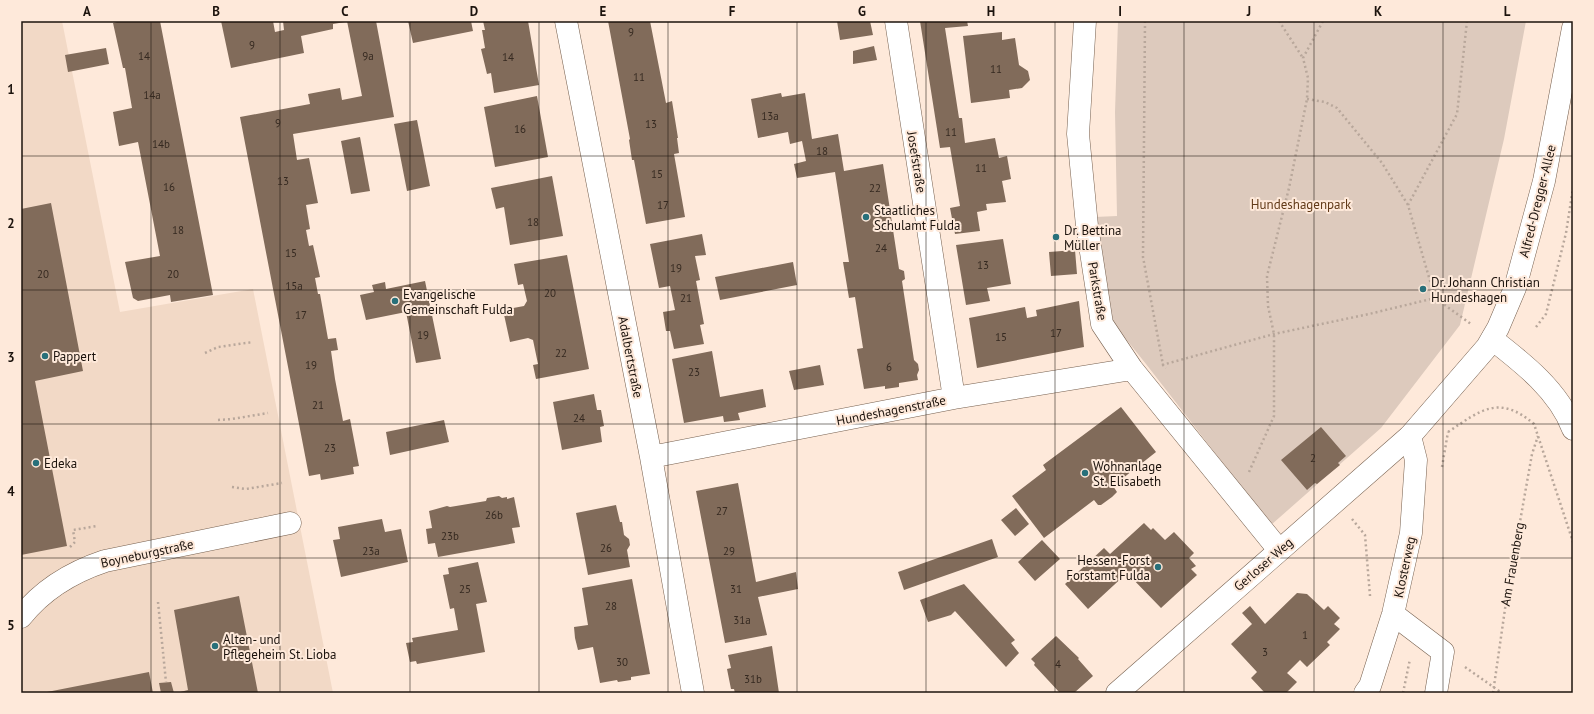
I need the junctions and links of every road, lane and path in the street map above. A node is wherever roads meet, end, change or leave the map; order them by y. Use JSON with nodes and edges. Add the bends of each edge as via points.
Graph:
{"nodes":[{"id":1,"x":566,"y":21,"type":"edge"},
{"id":2,"x":896,"y":21,"type":"edge"},
{"id":3,"x":1085,"y":21,"type":"edge"},
{"id":4,"x":1145,"y":21,"type":"edge"},
{"id":5,"x":1279,"y":21,"type":"edge"},
{"id":6,"x":1323,"y":21,"type":"edge"},
{"id":7,"x":1467,"y":21,"type":"edge"},
{"id":8,"x":1573,"y":28,"type":"edge"},
{"id":9,"x":1303,"y":58,"type":"junction"},
{"id":10,"x":1307,"y":99,"type":"junction"},
{"id":11,"x":1573,"y":188,"type":"edge"},
{"id":12,"x":1573,"y":197,"type":"edge"},
{"id":13,"x":1570,"y":200,"type":"junction"},
{"id":14,"x":1408,"y":205,"type":"junction"},
{"id":15,"x":1436,"y":298,"type":"junction"},
{"id":16,"x":1471,"y":324,"type":"dead end"},
{"id":17,"x":1536,"y":327,"type":"dead end"},
{"id":18,"x":1274,"y":334,"type":"junction"},
{"id":19,"x":1492,"y":339,"type":"junction"},
{"id":20,"x":253,"y":342,"type":"dead end"},
{"id":21,"x":205,"y":353,"type":"dead end"},
{"id":22,"x":1132,"y":369,"type":"junction"},
{"id":23,"x":954,"y":398,"type":"junction"},
{"id":24,"x":268,"y":413,"type":"dead end"},
{"id":25,"x":218,"y":420,"type":"dead end"},
{"id":26,"x":1573,"y":429,"type":"edge"},
{"id":27,"x":1410,"y":436,"type":"junction"},
{"id":28,"x":1443,"y":436,"type":"dead end"},
{"id":29,"x":1538,"y":436,"type":"junction"},
{"id":30,"x":651,"y":457,"type":"junction"},
{"id":31,"x":1248,"y":474,"type":"dead end"},
{"id":32,"x":282,"y":483,"type":"dead end"},
{"id":33,"x":232,"y":487,"type":"dead end"},
{"id":34,"x":1350,"y":516,"type":"dead end"},
{"id":35,"x":290,"y":523,"type":"dead end"},
{"id":36,"x":98,"y":526,"type":"dead end"},
{"id":37,"x":73,"y":530,"type":"dead end"},
{"id":38,"x":1573,"y":542,"type":"edge"},
{"id":39,"x":1279,"y":550,"type":"junction"},
{"id":40,"x":1370,"y":597,"type":"dead end"},
{"id":41,"x":158,"y":602,"type":"dead end"},
{"id":42,"x":1394,"y":614,"type":"junction"},
{"id":43,"x":21,"y":617,"type":"edge"},
{"id":44,"x":1416,"y":631,"type":"junction"},
{"id":45,"x":1443,"y":652,"type":"junction"},
{"id":46,"x":166,"y":682,"type":"dead end"},
{"id":47,"x":1494,"y":688,"type":"junction"},
{"id":48,"x":693,"y":693,"type":"edge"},
{"id":49,"x":1118,"y":693,"type":"edge"},
{"id":50,"x":1365,"y":693,"type":"edge"},
{"id":51,"x":1403,"y":693,"type":"edge"},
{"id":52,"x":1436,"y":693,"type":"edge"},
{"id":53,"x":1493,"y":693,"type":"edge"},
{"id":54,"x":1502,"y":693,"type":"edge"}],
"edges":[{"from":1,"to":30,"type":"street","name":"Adalbertstraße"},
{"from":2,"to":23,"type":"street","name":"Josefstraße"},
{"from":3,"to":22,"type":"street","name":"Parkstraße","via":[[1078,134],[1087,226],[1102,324]]},
{"from":4,"to":18,"type":"path","via":[[1143,257],[1163,365]]},
{"from":5,"to":9,"type":"path"},
{"from":6,"to":9,"type":"path"},
{"from":7,"to":14,"type":"path","via":[[1457,114]]},
{"from":8,"to":19,"type":"street","name":"Alfred-Dregger-Allee","via":[[1544,181],[1515,288],[1508,309]]},
{"from":9,"to":10,"type":"path","via":[[1308,78]]},
{"from":10,"to":14,"type":"path","via":[[1325,102],[1337,108],[1382,163]]},
{"from":10,"to":18,"type":"path","via":[[1289,188],[1266,276],[1268,306]]},
{"from":11,"to":13,"type":"path"},
{"from":12,"to":13,"type":"path"},
{"from":13,"to":17,"type":"path","via":[[1566,233],[1546,314]]},
{"from":14,"to":15,"type":"path"},
{"from":15,"to":16,"type":"path"},
{"from":15,"to":18,"type":"path"},
{"from":18,"to":31,"type":"path","via":[[1274,416]]},
{"from":19,"to":26,"type":"street","via":[[1520,361],[1553,395]]},
{"from":19,"to":27,"type":"street","name":"Alfred-Dregger-Allee"},
{"from":20,"to":21,"type":"path","via":[[228,345]]},
{"from":22,"to":23,"type":"street","name":"Hundeshagenstraße"},
{"from":22,"to":39,"type":"street","name":"Parkstraße"},
{"from":23,"to":30,"type":"street","name":"Hundeshagenstraße"},
{"from":24,"to":25,"type":"path"},
{"from":27,"to":39,"type":"street","name":"Gerloser Weg"},
{"from":27,"to":42,"type":"street","name":"Klosterweg","via":[[1416,460],[1411,533]]},
{"from":28,"to":29,"type":"path","via":[[1479,411],[1503,408],[1527,418],[1534,424]]},
{"from":29,"to":38,"type":"path"},
{"from":29,"to":47,"type":"path","name":"Am Frauenberg","via":[[1532,454],[1506,595]]},
{"from":30,"to":48,"type":"street","name":"Adalbertstraße"},
{"from":32,"to":33,"type":"path","via":[[240,489]]},
{"from":34,"to":40,"type":"path","via":[[1365,535]]},
{"from":35,"to":43,"type":"street","name":"Boyneburgstraße","via":[[86,567],[43,593]]},
{"from":36,"to":37,"type":"path"},
{"from":39,"to":49,"type":"street","name":"Gerloser Weg"},
{"from":41,"to":46,"type":"path"},
{"from":42,"to":44,"type":"street"},
{"from":42,"to":50,"type":"street","name":"Klosterweg","via":[[1370,686]]},
{"from":44,"to":45,"type":"street"},
{"from":44,"to":51,"type":"path"},
{"from":45,"to":47,"type":"path"},
{"from":45,"to":52,"type":"street"},
{"from":47,"to":53,"type":"path","name":"Am Frauenberg"},
{"from":47,"to":54,"type":"path"}]}
